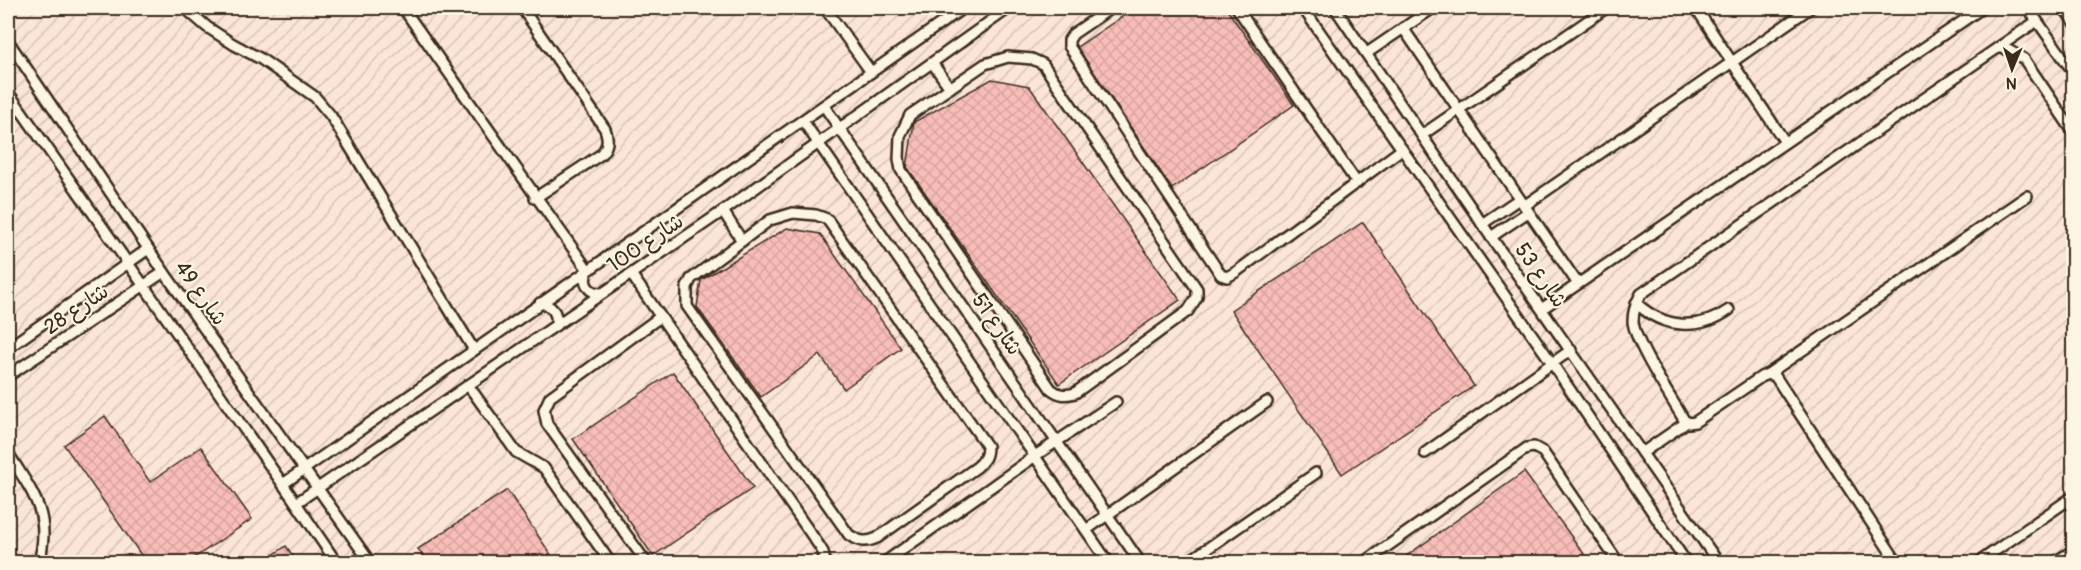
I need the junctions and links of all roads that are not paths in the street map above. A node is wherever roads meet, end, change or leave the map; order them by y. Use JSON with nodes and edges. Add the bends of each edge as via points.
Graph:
{"nodes":[{"id":1,"x":185,"y":8,"type":"edge"},
{"id":2,"x":403,"y":8,"type":"edge"},
{"id":3,"x":522,"y":8,"type":"edge"},
{"id":4,"x":825,"y":8,"type":"edge"},
{"id":5,"x":963,"y":8,"type":"edge"},
{"id":6,"x":1009,"y":8,"type":"edge"},
{"id":7,"x":1111,"y":8,"type":"edge"},
{"id":8,"x":1237,"y":8,"type":"edge"},
{"id":9,"x":1304,"y":8,"type":"edge"},
{"id":10,"x":1335,"y":8,"type":"edge"},
{"id":11,"x":1433,"y":8,"type":"edge"},
{"id":12,"x":1606,"y":8,"type":"edge"},
{"id":13,"x":1696,"y":8,"type":"edge"},
{"id":14,"x":1810,"y":8,"type":"edge"},
{"id":15,"x":1982,"y":8,"type":"edge"},
{"id":16,"x":2028,"y":8,"type":"edge"},
{"id":17,"x":2064,"y":8,"type":"edge"},
{"id":18,"x":2037,"y":21,"type":"junction"},
{"id":19,"x":2073,"y":22,"type":"edge"},
{"id":20,"x":1403,"y":28,"type":"junction"},
{"id":21,"x":8,"y":41,"type":"edge"},
{"id":22,"x":1999,"y":47,"type":"junction"},
{"id":23,"x":1367,"y":53,"type":"junction"},
{"id":24,"x":1732,"y":62,"type":"junction"},
{"id":25,"x":933,"y":64,"type":"junction"},
{"id":26,"x":872,"y":72,"type":"junction"},
{"id":27,"x":2073,"y":73,"type":"edge"},
{"id":28,"x":950,"y":88,"type":"junction"},
{"id":29,"x":8,"y":92,"type":"edge"},
{"id":30,"x":824,"y":106,"type":"junction"},
{"id":31,"x":1458,"y":110,"type":"junction"},
{"id":32,"x":803,"y":121,"type":"junction"},
{"id":33,"x":840,"y":129,"type":"junction"},
{"id":34,"x":2073,"y":133,"type":"edge"},
{"id":35,"x":1422,"y":135,"type":"junction"},
{"id":36,"x":1785,"y":142,"type":"junction"},
{"id":37,"x":820,"y":143,"type":"junction"},
{"id":38,"x":1402,"y":149,"type":"junction"},
{"id":39,"x":1357,"y":183,"type":"junction"},
{"id":40,"x":2027,"y":196,"type":"dead end"},
{"id":41,"x":535,"y":198,"type":"junction"},
{"id":42,"x":1524,"y":205,"type":"junction"},
{"id":43,"x":723,"y":211,"type":"junction"},
{"id":44,"x":1482,"y":224,"type":"junction"},
{"id":45,"x":1491,"y":237,"type":"junction"},
{"id":46,"x":742,"y":241,"type":"junction"},
{"id":47,"x":148,"y":249,"type":"junction"},
{"id":48,"x":127,"y":264,"type":"junction"},
{"id":49,"x":588,"y":270,"type":"junction"},
{"id":50,"x":164,"y":272,"type":"junction"},
{"id":51,"x":631,"y":274,"type":"junction"},
{"id":52,"x":1578,"y":284,"type":"junction"},
{"id":53,"x":143,"y":286,"type":"junction"},
{"id":54,"x":604,"y":293,"type":"junction"},
{"id":55,"x":540,"y":303,"type":"junction"},
{"id":56,"x":1636,"y":303,"type":"junction"},
{"id":57,"x":1543,"y":308,"type":"junction"},
{"id":58,"x":1729,"y":310,"type":"dead end"},
{"id":59,"x":660,"y":317,"type":"junction"},
{"id":60,"x":556,"y":325,"type":"junction"},
{"id":61,"x":8,"y":348,"type":"edge"},
{"id":62,"x":474,"y":350,"type":"junction"},
{"id":63,"x":1571,"y":350,"type":"junction"},
{"id":64,"x":1552,"y":363,"type":"junction"},
{"id":65,"x":1768,"y":374,"type":"junction"},
{"id":66,"x":8,"y":376,"type":"edge"},
{"id":67,"x":468,"y":385,"type":"junction"},
{"id":68,"x":1116,"y":402,"type":"dead end"},
{"id":69,"x":1267,"y":402,"type":"dead end"},
{"id":70,"x":1686,"y":422,"type":"junction"},
{"id":71,"x":1057,"y":441,"type":"junction"},
{"id":72,"x":8,"y":453,"type":"edge"},
{"id":73,"x":1425,"y":453,"type":"dead end"},
{"id":74,"x":1642,"y":453,"type":"junction"},
{"id":75,"x":1035,"y":456,"type":"junction"},
{"id":76,"x":305,"y":469,"type":"junction"},
{"id":77,"x":1316,"y":473,"type":"dead end"},
{"id":78,"x":283,"y":484,"type":"junction"},
{"id":79,"x":318,"y":488,"type":"junction"},
{"id":80,"x":2073,"y":496,"type":"edge"},
{"id":81,"x":296,"y":503,"type":"junction"},
{"id":82,"x":1107,"y":514,"type":"junction"},
{"id":83,"x":1086,"y":530,"type":"junction"},
{"id":84,"x":2073,"y":550,"type":"edge"},
{"id":85,"x":39,"y":562,"type":"edge"},
{"id":86,"x":336,"y":562,"type":"edge"},
{"id":87,"x":370,"y":562,"type":"edge"},
{"id":88,"x":610,"y":562,"type":"edge"},
{"id":89,"x":646,"y":562,"type":"edge"},
{"id":90,"x":825,"y":562,"type":"edge"},
{"id":91,"x":885,"y":562,"type":"edge"},
{"id":92,"x":1108,"y":562,"type":"edge"},
{"id":93,"x":1140,"y":562,"type":"edge"},
{"id":94,"x":1188,"y":562,"type":"edge"},
{"id":95,"x":1365,"y":562,"type":"edge"},
{"id":96,"x":1618,"y":562,"type":"edge"},
{"id":97,"x":1686,"y":562,"type":"edge"},
{"id":98,"x":1718,"y":562,"type":"edge"},
{"id":99,"x":1897,"y":562,"type":"edge"},
{"id":100,"x":1979,"y":562,"type":"edge"},
{"id":101,"x":2055,"y":562,"type":"edge"}],
"edges":[{"from":1,"to":62,"type":"lane","via":[[207,27],[315,97],[331,116]]},
{"from":2,"to":41,"type":"lane"},
{"from":3,"to":41,"type":"lane","via":[[608,136],[600,155]]},
{"from":4,"to":26,"type":"lane"},
{"from":5,"to":26,"type":"lane","name":"شارع 100"},
{"from":6,"to":25,"type":"lane","name":"شارع 100"},
{"from":7,"to":39,"type":"lane","via":[[1073,34],[1069,46],[1221,274],[1236,272]]},
{"from":8,"to":39,"type":"lane"},
{"from":9,"to":38,"type":"lane","name":"شارع 53"},
{"from":10,"to":23,"type":"lane","name":"شارع 53"},
{"from":11,"to":20,"type":"lane"},
{"from":12,"to":31,"type":"lane"},
{"from":13,"to":24,"type":"lane"},
{"from":14,"to":24,"type":"lane"},
{"from":15,"to":36,"type":"lane"},
{"from":16,"to":18,"type":"lane"},
{"from":17,"to":19,"type":"lane"},
{"from":18,"to":22,"type":"lane"},
{"from":18,"to":27,"type":"lane"},
{"from":20,"to":23,"type":"lane"},
{"from":20,"to":31,"type":"lane"},
{"from":21,"to":47,"type":"lane","name":"شارع 49"},
{"from":22,"to":34,"type":"lane","via":[[2024,59]]},
{"from":22,"to":56,"type":"lane","via":[[1641,294]]},
{"from":23,"to":35,"type":"lane","name":"شارع 53"},
{"from":24,"to":36,"type":"lane"},
{"from":24,"to":42,"type":"lane"},
{"from":25,"to":28,"type":"lane"},
{"from":25,"to":33,"type":"lane","name":"شارع 100"},
{"from":26,"to":30,"type":"lane","name":"شارع 100"},
{"from":28,"to":28,"type":"lane","via":[[996,60],[1020,57],[1043,64],[1197,289],[1197,297],[1188,311],[1075,393],[1058,394],[1051,389],[901,170],[898,147],[904,125],[910,115]]},
{"from":29,"to":48,"type":"lane","name":"شارع 49"},
{"from":30,"to":32,"type":"lane","name":"شارع 100"},
{"from":30,"to":33,"type":"lane","name":"شارع 51"},
{"from":31,"to":35,"type":"lane"},
{"from":31,"to":42,"type":"lane"},
{"from":32,"to":37,"type":"lane","name":"شارع 51"},
{"from":32,"to":49,"type":"lane","name":"شارع 100"},
{"from":33,"to":37,"type":"lane","name":"شارع 100"},
{"from":33,"to":71,"type":"lane","name":"شارع 51"},
{"from":35,"to":44,"type":"lane","name":"شارع 53"},
{"from":36,"to":52,"type":"lane"},
{"from":37,"to":43,"type":"lane","name":"شارع 100"},
{"from":37,"to":75,"type":"lane","name":"شارع 51"},
{"from":38,"to":39,"type":"lane"},
{"from":38,"to":64,"type":"lane","name":"شارع 53"},
{"from":40,"to":65,"type":"lane"},
{"from":41,"to":49,"type":"lane"},
{"from":42,"to":44,"type":"lane"},
{"from":42,"to":45,"type":"lane"},
{"from":42,"to":52,"type":"lane"},
{"from":43,"to":46,"type":"lane"},
{"from":43,"to":51,"type":"lane","name":"شارع 100"},
{"from":44,"to":45,"type":"lane","name":"شارع 53"},
{"from":45,"to":57,"type":"lane","name":"شارع 53"},
{"from":46,"to":46,"type":"lane","via":[[781,215],[805,213],[827,219],[987,446],[984,461],[877,538],[858,541],[849,535],[687,306],[691,279]]},
{"from":47,"to":48,"type":"lane","name":"شارع 28"},
{"from":47,"to":50,"type":"lane","name":"شارع 49"},
{"from":48,"to":53,"type":"lane","name":"شارع 49"},
{"from":48,"to":61,"type":"lane","name":"شارع 28"},
{"from":49,"to":54,"type":"lane","via":[[588,287],[595,293]]},
{"from":49,"to":55,"type":"lane","name":"شارع 100"},
{"from":50,"to":53,"type":"lane","name":"شارع 28"},
{"from":50,"to":76,"type":"lane","name":"شارع 49"},
{"from":51,"to":54,"type":"lane","name":"شارع 100"},
{"from":51,"to":59,"type":"lane"},
{"from":52,"to":57,"type":"lane"},
{"from":53,"to":66,"type":"lane","name":"شارع 28"},
{"from":53,"to":78,"type":"lane","name":"شارع 49"},
{"from":54,"to":60,"type":"lane","name":"شارع 100"},
{"from":55,"to":60,"type":"lane","via":[[554,310]]},
{"from":55,"to":62,"type":"lane","name":"شارع 100"},
{"from":56,"to":58,"type":"lane","via":[[1665,322],[1687,325],[1709,321]]},
{"from":56,"to":70,"type":"lane","via":[[1633,322],[1638,341]]},
{"from":57,"to":63,"type":"lane","name":"شارع 53"},
{"from":59,"to":89,"type":"lane","via":[[550,397],[544,410],[547,424]]},
{"from":59,"to":90,"type":"lane","via":[[824,552]]},
{"from":60,"to":67,"type":"lane","name":"شارع 100"},
{"from":62,"to":76,"type":"lane","name":"شارع 100"},
{"from":63,"to":64,"type":"lane"},
{"from":63,"to":74,"type":"lane","name":"شارع 53"},
{"from":64,"to":73,"type":"lane"},
{"from":64,"to":97,"type":"lane","name":"شارع 53"},
{"from":65,"to":70,"type":"lane","via":[[1692,423]]},
{"from":65,"to":99,"type":"lane","via":[[1778,379]]},
{"from":67,"to":79,"type":"lane","name":"شارع 100"},
{"from":67,"to":88,"type":"lane","via":[[516,452],[544,468]]},
{"from":68,"to":71,"type":"lane"},
{"from":69,"to":82,"type":"lane"},
{"from":70,"to":74,"type":"lane"},
{"from":71,"to":75,"type":"lane"},
{"from":71,"to":82,"type":"lane","name":"شارع 51"},
{"from":72,"to":85,"type":"lane","via":[[38,502],[44,534]]},
{"from":74,"to":98,"type":"lane","name":"شارع 53"},
{"from":75,"to":83,"type":"lane","name":"شارع 51"},
{"from":75,"to":91,"type":"lane"},
{"from":76,"to":78,"type":"lane","name":"شارع 100"},
{"from":76,"to":79,"type":"lane","name":"شارع 49"},
{"from":77,"to":94,"type":"lane"},
{"from":78,"to":81,"type":"lane","name":"شارع 49"},
{"from":79,"to":81,"type":"lane","name":"شارع 100"},
{"from":79,"to":87,"type":"lane","name":"شارع 49"},
{"from":80,"to":100,"type":"lane"},
{"from":81,"to":86,"type":"lane","name":"شارع 49"},
{"from":82,"to":83,"type":"lane"},
{"from":82,"to":93,"type":"lane","name":"شارع 51"},
{"from":83,"to":92,"type":"lane","name":"شارع 51"},
{"from":84,"to":101,"type":"lane"},
{"from":95,"to":96,"type":"lane","via":[[1527,448],[1534,447],[1543,452]]}]}
